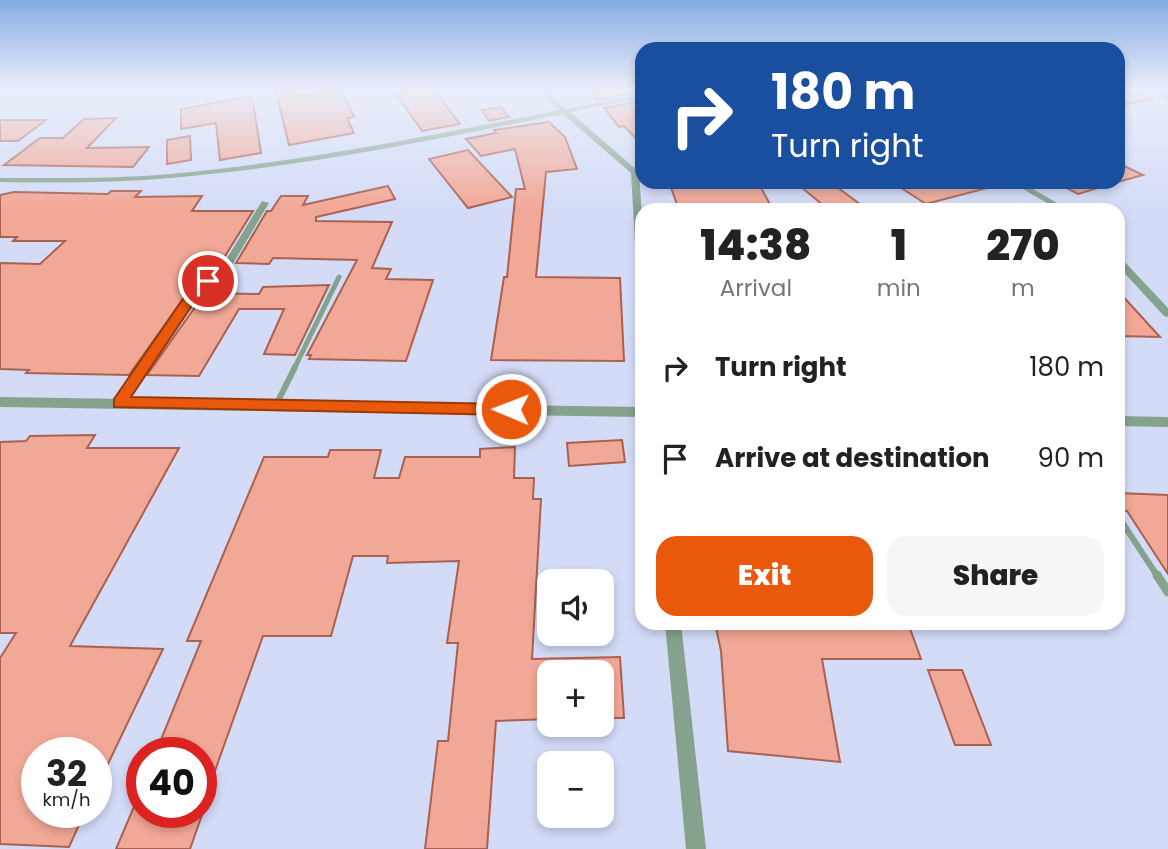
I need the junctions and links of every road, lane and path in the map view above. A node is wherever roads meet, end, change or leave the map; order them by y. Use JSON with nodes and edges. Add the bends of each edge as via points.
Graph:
{"nodes":[{"id":1,"x":466,"y":130,"type":"edge"},
{"id":2,"x":585,"y":130,"type":"edge"},
{"id":3,"x":635,"y":172,"type":"edge"},
{"id":4,"x":0,"y":180,"type":"edge"},
{"id":5,"x":1028,"y":189,"type":"edge"},
{"id":6,"x":1052,"y":203,"type":"edge"},
{"id":7,"x":265,"y":204,"type":"dead end"},
{"id":8,"x":1125,"y":268,"type":"edge"},
{"id":9,"x":339,"y":277,"type":"dead end"},
{"id":10,"x":1168,"y":314,"type":"edge"},
{"id":11,"x":0,"y":402,"type":"edge"},
{"id":12,"x":119,"y":403,"type":"junction"},
{"id":13,"x":276,"y":405,"type":"junction"},
{"id":14,"x":635,"y":412,"type":"edge"},
{"id":15,"x":1125,"y":421,"type":"edge"},
{"id":16,"x":1168,"y":422,"type":"edge"},
{"id":17,"x":1125,"y":527,"type":"edge"},
{"id":18,"x":1168,"y":592,"type":"edge"},
{"id":19,"x":674,"y":630,"type":"edge"},
{"id":20,"x":696,"y":849,"type":"edge"}],
"edges":[{"from":1,"to":4,"type":"street","via":[[218,171],[104,180]]},
{"from":2,"to":3,"type":"street"},
{"from":5,"to":6,"type":"street"},
{"from":7,"to":12,"type":"street","via":[[228,265],[192,295]]},
{"from":8,"to":10,"type":"street"},
{"from":9,"to":13,"type":"lane"},
{"from":11,"to":12,"type":"street"},
{"from":12,"to":13,"type":"street"},
{"from":13,"to":14,"type":"street"},
{"from":15,"to":16,"type":"street"},
{"from":17,"to":18,"type":"lane"},
{"from":19,"to":20,"type":"street"}]}
